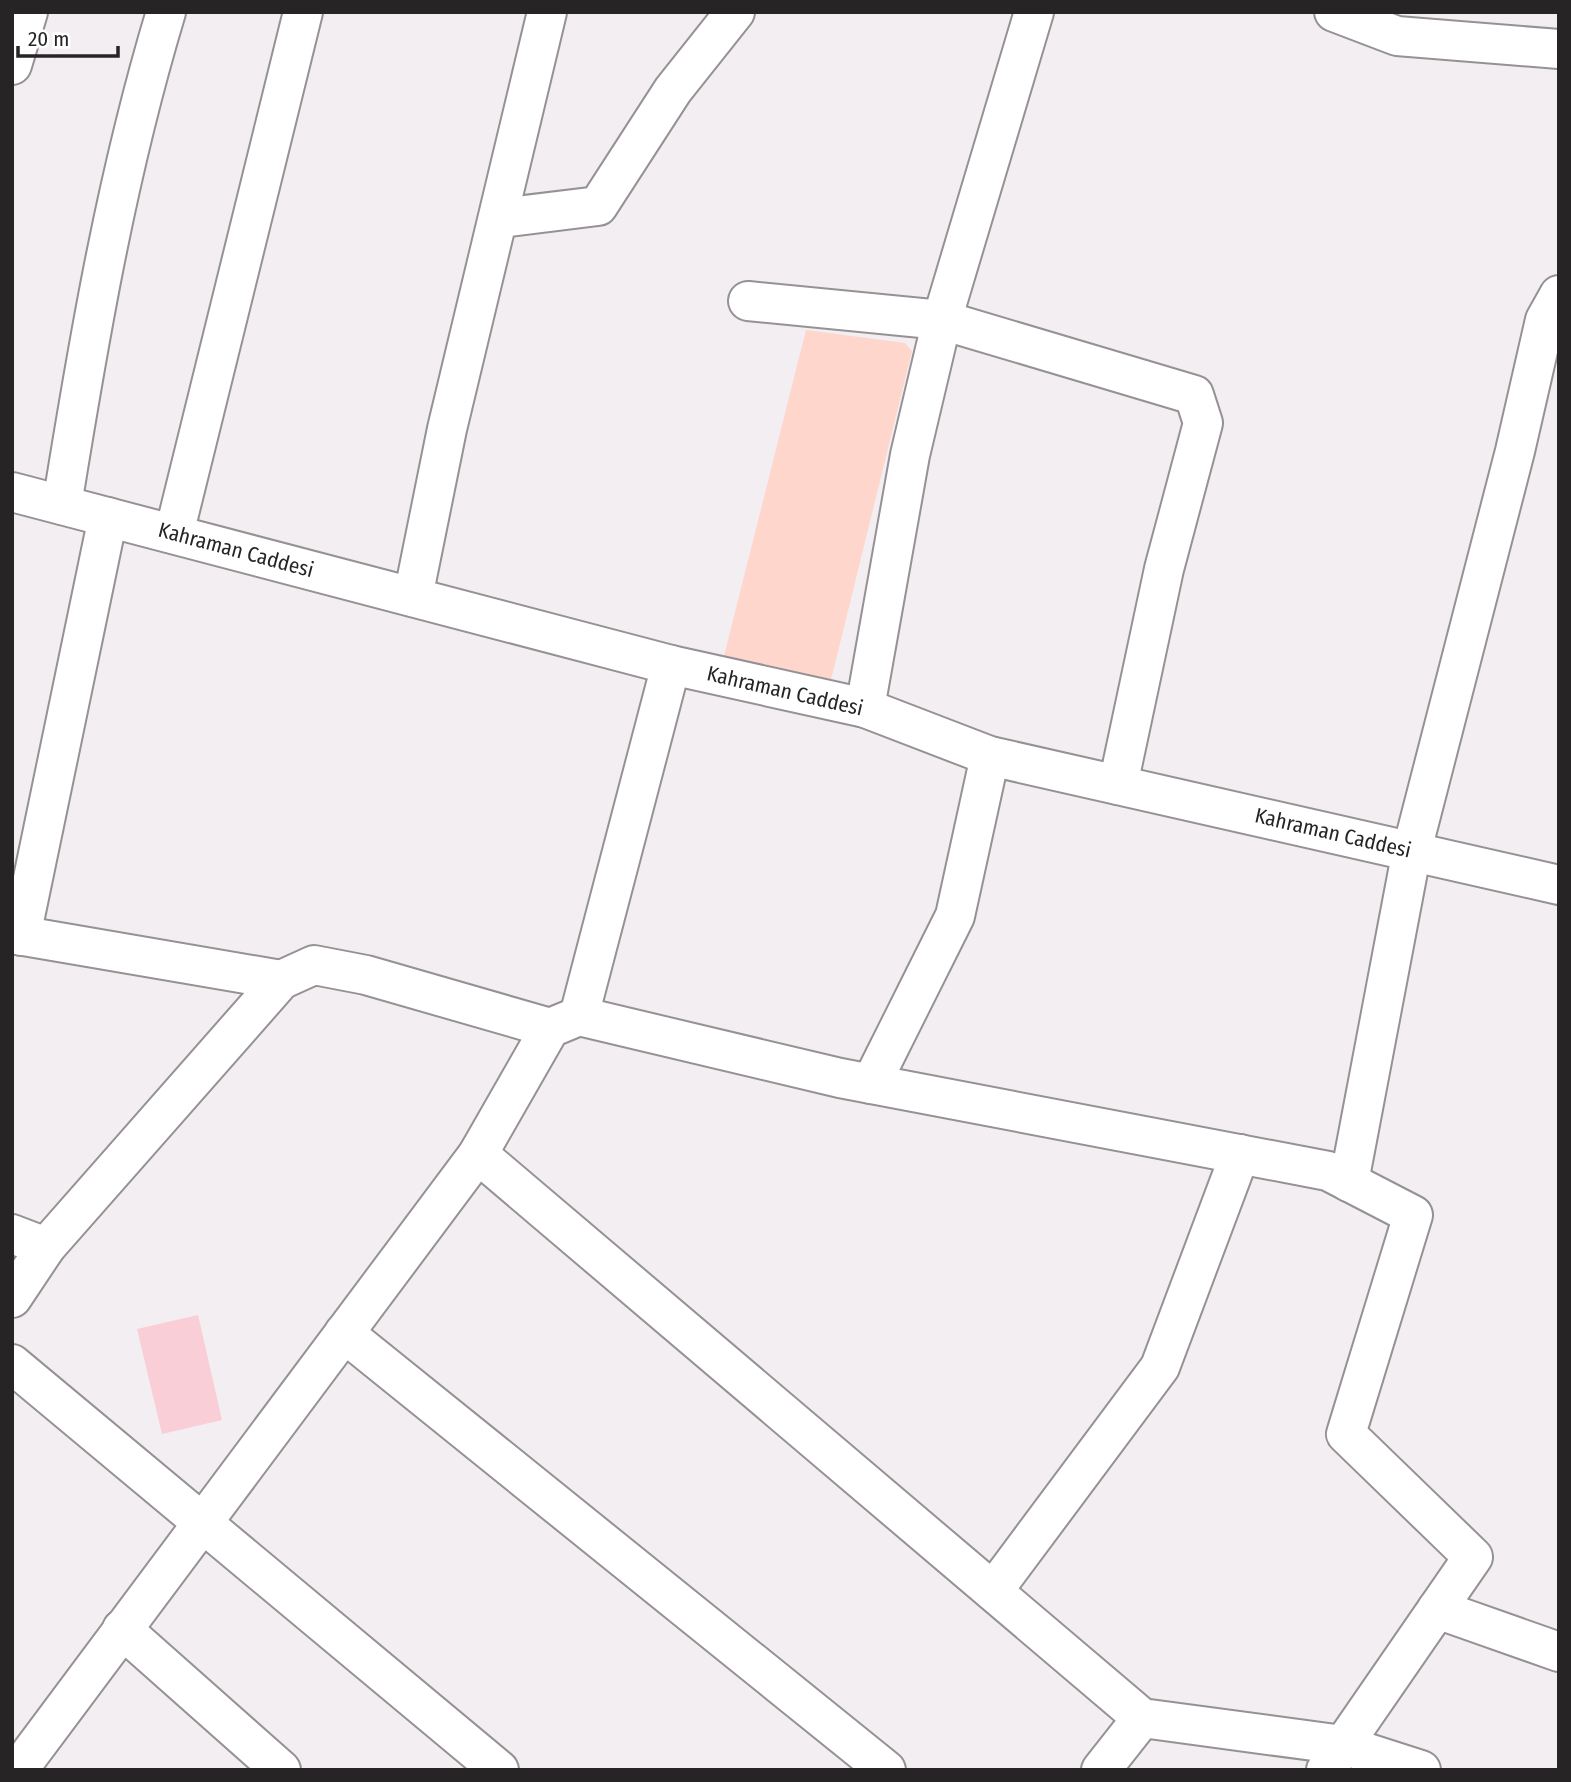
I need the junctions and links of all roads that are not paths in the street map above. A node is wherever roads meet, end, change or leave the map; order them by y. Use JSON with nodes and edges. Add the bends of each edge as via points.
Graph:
{"nodes":[{"id":1,"x":28,"y":12,"type":"edge"},
{"id":2,"x":166,"y":12,"type":"edge"},
{"id":3,"x":303,"y":12,"type":"edge"},
{"id":4,"x":547,"y":12,"type":"edge"},
{"id":5,"x":735,"y":12,"type":"edge"},
{"id":6,"x":1034,"y":12,"type":"edge"},
{"id":7,"x":1334,"y":12,"type":"edge"},
{"id":8,"x":1556,"y":42,"type":"edge"},
{"id":9,"x":12,"y":65,"type":"edge"},
{"id":10,"x":500,"y":218,"type":"junction"},
{"id":11,"x":1559,"y":295,"type":"edge"},
{"id":12,"x":748,"y":301,"type":"dead end"},
{"id":13,"x":942,"y":320,"type":"junction"},
{"id":14,"x":1544,"y":399,"type":"edge"},
{"id":15,"x":12,"y":492,"type":"edge"},
{"id":16,"x":62,"y":505,"type":"junction"},
{"id":17,"x":108,"y":517,"type":"junction"},
{"id":18,"x":174,"y":534,"type":"junction"},
{"id":19,"x":413,"y":597,"type":"junction"},
{"id":20,"x":671,"y":666,"type":"junction"},
{"id":21,"x":865,"y":708,"type":"junction"},
{"id":22,"x":990,"y":756,"type":"junction"},
{"id":23,"x":1118,"y":785,"type":"junction"},
{"id":24,"x":1412,"y":850,"type":"junction"},
{"id":25,"x":1559,"y":885,"type":"edge"},
{"id":26,"x":16,"y":935,"type":"edge"},
{"id":27,"x":281,"y":980,"type":"junction"},
{"id":28,"x":564,"y":1022,"type":"junction"},
{"id":29,"x":871,"y":1084,"type":"junction"},
{"id":30,"x":478,"y":1154,"type":"junction"},
{"id":31,"x":1240,"y":1154,"type":"junction"},
{"id":32,"x":1349,"y":1182,"type":"junction"},
{"id":33,"x":29,"y":1240,"type":"edge"},
{"id":34,"x":12,"y":1298,"type":"edge"},
{"id":35,"x":344,"y":1333,"type":"junction"},
{"id":36,"x":12,"y":1364,"type":"edge"},
{"id":37,"x":201,"y":1523,"type":"junction"},
{"id":38,"x":993,"y":1591,"type":"junction"},
{"id":39,"x":1437,"y":1609,"type":"junction"},
{"id":40,"x":122,"y":1629,"type":"junction"},
{"id":41,"x":1559,"y":1652,"type":"edge"},
{"id":42,"x":1142,"y":1718,"type":"junction"},
{"id":43,"x":1335,"y":1758,"type":"edge"},
{"id":44,"x":18,"y":1770,"type":"edge"},
{"id":45,"x":281,"y":1770,"type":"edge"},
{"id":46,"x":499,"y":1770,"type":"edge"},
{"id":47,"x":886,"y":1770,"type":"edge"},
{"id":48,"x":1101,"y":1770,"type":"edge"},
{"id":49,"x":1421,"y":1770,"type":"edge"}],
"edges":[{"from":1,"to":9,"type":"street"},
{"from":2,"to":16,"type":"street","via":[[138,105],[101,267]]},
{"from":3,"to":18,"type":"street"},
{"from":4,"to":10,"type":"street"},
{"from":5,"to":10,"type":"street","via":[[673,90],[598,206]]},
{"from":6,"to":13,"type":"street"},
{"from":7,"to":8,"type":"street","via":[[1397,36]]},
{"from":10,"to":19,"type":"street","via":[[447,429]]},
{"from":11,"to":14,"type":"street","via":[[1545,320]]},
{"from":12,"to":13,"type":"street"},
{"from":13,"to":21,"type":"street","via":[[910,455]]},
{"from":13,"to":23,"type":"street","via":[[1194,396],[1203,423],[1164,569]]},
{"from":14,"to":24,"type":"street"},
{"from":15,"to":16,"type":"street","name":"Kahraman Caddesi"},
{"from":16,"to":17,"type":"street","name":"Kahraman Caddesi"},
{"from":17,"to":18,"type":"street","name":"Kahraman Caddesi"},
{"from":17,"to":26,"type":"street"},
{"from":18,"to":19,"type":"street","name":"Kahraman Caddesi"},
{"from":19,"to":20,"type":"street","name":"Kahraman Caddesi"},
{"from":20,"to":21,"type":"street","name":"Kahraman Caddesi"},
{"from":20,"to":28,"type":"street"},
{"from":21,"to":22,"type":"street","name":"Kahraman Caddesi"},
{"from":22,"to":23,"type":"street","name":"Kahraman Caddesi"},
{"from":22,"to":29,"type":"street","via":[[955,916]]},
{"from":23,"to":24,"type":"street","name":"Kahraman Caddesi"},
{"from":24,"to":25,"type":"street","name":"Kahraman Caddesi"},
{"from":24,"to":32,"type":"street"},
{"from":26,"to":27,"type":"street"},
{"from":27,"to":28,"type":"street","via":[[314,965]]},
{"from":27,"to":33,"type":"street"},
{"from":28,"to":29,"type":"street"},
{"from":28,"to":30,"type":"street"},
{"from":29,"to":31,"type":"street"},
{"from":30,"to":35,"type":"street"},
{"from":30,"to":38,"type":"street"},
{"from":31,"to":32,"type":"street","via":[[1328,1171]]},
{"from":31,"to":38,"type":"street","via":[[1160,1367]]},
{"from":32,"to":39,"type":"street","via":[[1413,1215],[1346,1434],[1473,1557]]},
{"from":33,"to":34,"type":"street"},
{"from":35,"to":37,"type":"street"},
{"from":35,"to":47,"type":"street"},
{"from":36,"to":37,"type":"street"},
{"from":37,"to":40,"type":"street"},
{"from":37,"to":46,"type":"street"},
{"from":38,"to":42,"type":"street"},
{"from":39,"to":41,"type":"street"},
{"from":39,"to":43,"type":"street"},
{"from":40,"to":44,"type":"street"},
{"from":40,"to":45,"type":"street"},
{"from":42,"to":43,"type":"street"},
{"from":42,"to":48,"type":"street"},
{"from":43,"to":49,"type":"street"}]}
